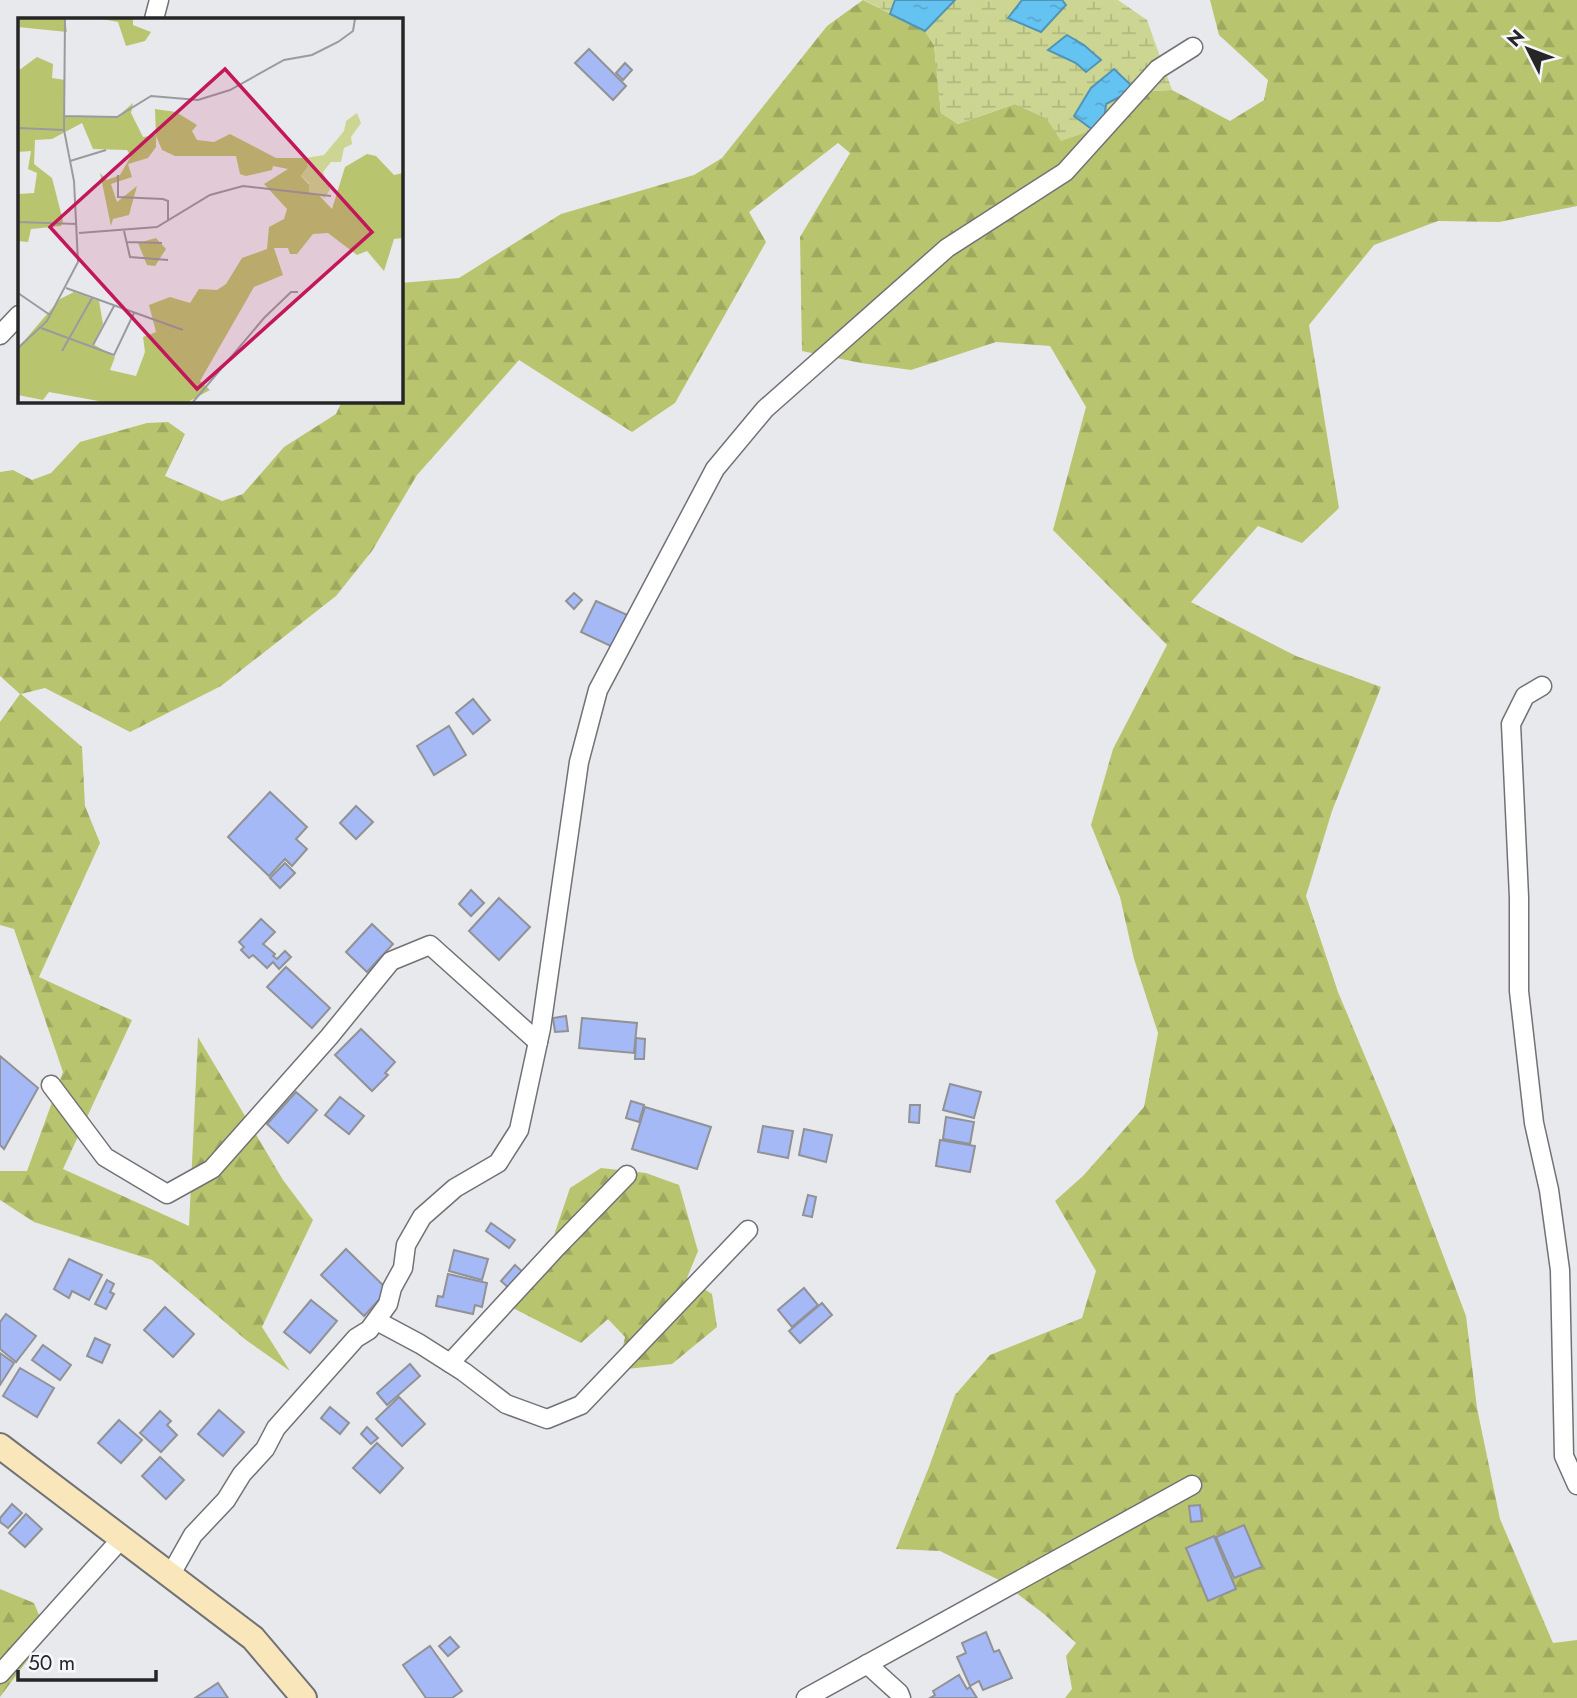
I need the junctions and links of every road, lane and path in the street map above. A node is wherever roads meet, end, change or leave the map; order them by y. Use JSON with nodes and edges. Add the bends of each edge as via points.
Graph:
{"nodes":[{"id":1,"x":159,"y":0,"type":"edge"},
{"id":2,"x":154,"y":18,"type":"edge"},
{"id":3,"x":1193,"y":47,"type":"dead end"},
{"id":4,"x":18,"y":317,"type":"edge"},
{"id":5,"x":0,"y":335,"type":"edge"},
{"id":6,"x":1542,"y":686,"type":"dead end"},
{"id":7,"x":538,"y":1042,"type":"junction"},
{"id":8,"x":51,"y":1085,"type":"dead end"},
{"id":9,"x":627,"y":1175,"type":"dead end"},
{"id":10,"x":748,"y":1230,"type":"dead end"},
{"id":11,"x":377,"y":1321,"type":"junction"},
{"id":12,"x":450,"y":1363,"type":"junction"},
{"id":13,"x":0,"y":1446,"type":"edge"},
{"id":14,"x":1192,"y":1485,"type":"dead end"},
{"id":15,"x":1577,"y":1485,"type":"edge"},
{"id":16,"x":122,"y":1538,"type":"junction"},
{"id":17,"x":171,"y":1574,"type":"junction"},
{"id":18,"x":867,"y":1664,"type":"junction"},
{"id":19,"x":0,"y":1674,"type":"edge"},
{"id":20,"x":304,"y":1698,"type":"edge"},
{"id":21,"x":806,"y":1698,"type":"edge"},
{"id":22,"x":901,"y":1698,"type":"edge"}],
"edges":[{"from":1,"to":2,"type":"street"},
{"from":3,"to":7,"type":"street","via":[[1158,69],[1065,172],[947,248],[765,409],[715,469],[598,690],[579,762]]},
{"from":4,"to":5,"type":"street"},
{"from":6,"to":15,"type":"street","via":[[1525,696],[1511,724],[1519,991],[1534,1123],[1560,1270],[1564,1456]]},
{"from":7,"to":8,"type":"street","via":[[430,945],[391,961],[212,1169],[167,1194],[105,1157]]},
{"from":7,"to":11,"type":"street","via":[[519,1130],[498,1163],[455,1188],[422,1217],[406,1245],[403,1268]]},
{"from":9,"to":12,"type":"street"},
{"from":10,"to":12,"type":"street","via":[[581,1405],[547,1419],[506,1404]]},
{"from":11,"to":12,"type":"street"},
{"from":11,"to":17,"type":"street","via":[[356,1338],[276,1428],[226,1500],[193,1535]]},
{"from":13,"to":16,"type":"main road"},
{"from":14,"to":18,"type":"street"},
{"from":16,"to":17,"type":"main road"},
{"from":16,"to":19,"type":"street"},
{"from":17,"to":20,"type":"main road","via":[[253,1638]]},
{"from":18,"to":21,"type":"street"},
{"from":18,"to":22,"type":"street"}]}
